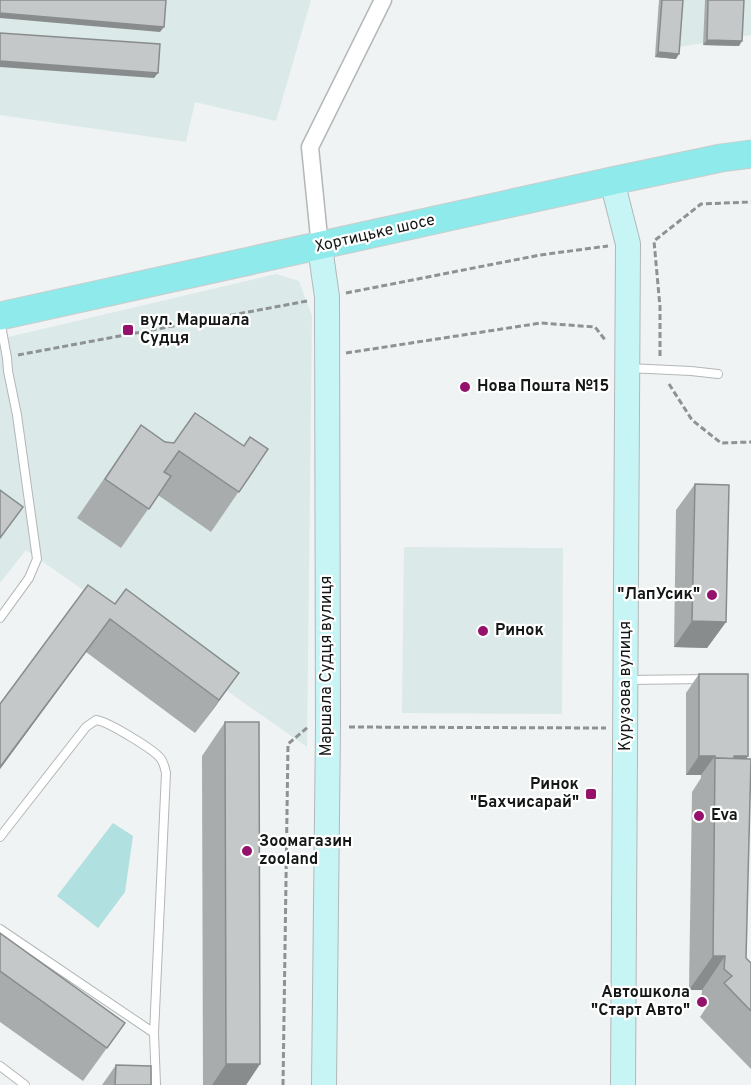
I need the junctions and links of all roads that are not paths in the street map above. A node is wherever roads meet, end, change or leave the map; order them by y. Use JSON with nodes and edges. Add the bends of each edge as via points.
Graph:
{"nodes":[{"id":1,"x":383,"y":0,"type":"edge"},
{"id":2,"x":751,"y":154,"type":"edge"},
{"id":3,"x":612,"y":181,"type":"junction"},
{"id":4,"x":320,"y":247,"type":"junction"},
{"id":5,"x":0,"y":318,"type":"edge"},
{"id":6,"x":627,"y":368,"type":"junction"},
{"id":7,"x":717,"y":375,"type":"dead end"},
{"id":8,"x":0,"y":618,"type":"edge"},
{"id":9,"x":715,"y":679,"type":"edge"},
{"id":10,"x":626,"y":680,"type":"junction"},
{"id":11,"x":0,"y":837,"type":"edge"},
{"id":12,"x":0,"y":929,"type":"edge"},
{"id":13,"x":154,"y":1033,"type":"junction"},
{"id":14,"x":0,"y":1066,"type":"edge"},
{"id":15,"x":25,"y":1085,"type":"edge"},
{"id":16,"x":156,"y":1085,"type":"edge"},
{"id":17,"x":324,"y":1085,"type":"edge"},
{"id":18,"x":623,"y":1085,"type":"edge"}],
"edges":[{"from":1,"to":4,"type":"street","via":[[310,147]]},
{"from":2,"to":3,"type":"main road","name":"Хортицьке шосе"},
{"from":3,"to":4,"type":"main road","name":"Хортицьке шосе"},
{"from":3,"to":6,"type":"street","name":"Курузова вулиця","via":[[628,244]]},
{"from":4,"to":5,"type":"main road","name":"Хортицьке шосе"},
{"from":4,"to":17,"type":"street","name":"Маршала Судця вулиця","via":[[327,297]]},
{"from":5,"to":8,"type":"lane","via":[[37,559],[29,578]]},
{"from":6,"to":7,"type":"lane"},
{"from":6,"to":10,"type":"street","name":"Курузова вулиця"},
{"from":9,"to":10,"type":"lane"},
{"from":10,"to":18,"type":"street","name":"Курузова вулиця"},
{"from":11,"to":13,"type":"lane","via":[[86,727],[96,720],[163,760],[166,773]]},
{"from":12,"to":13,"type":"lane"},
{"from":13,"to":16,"type":"lane","via":[[152,1071]]},
{"from":14,"to":15,"type":"lane"}]}
